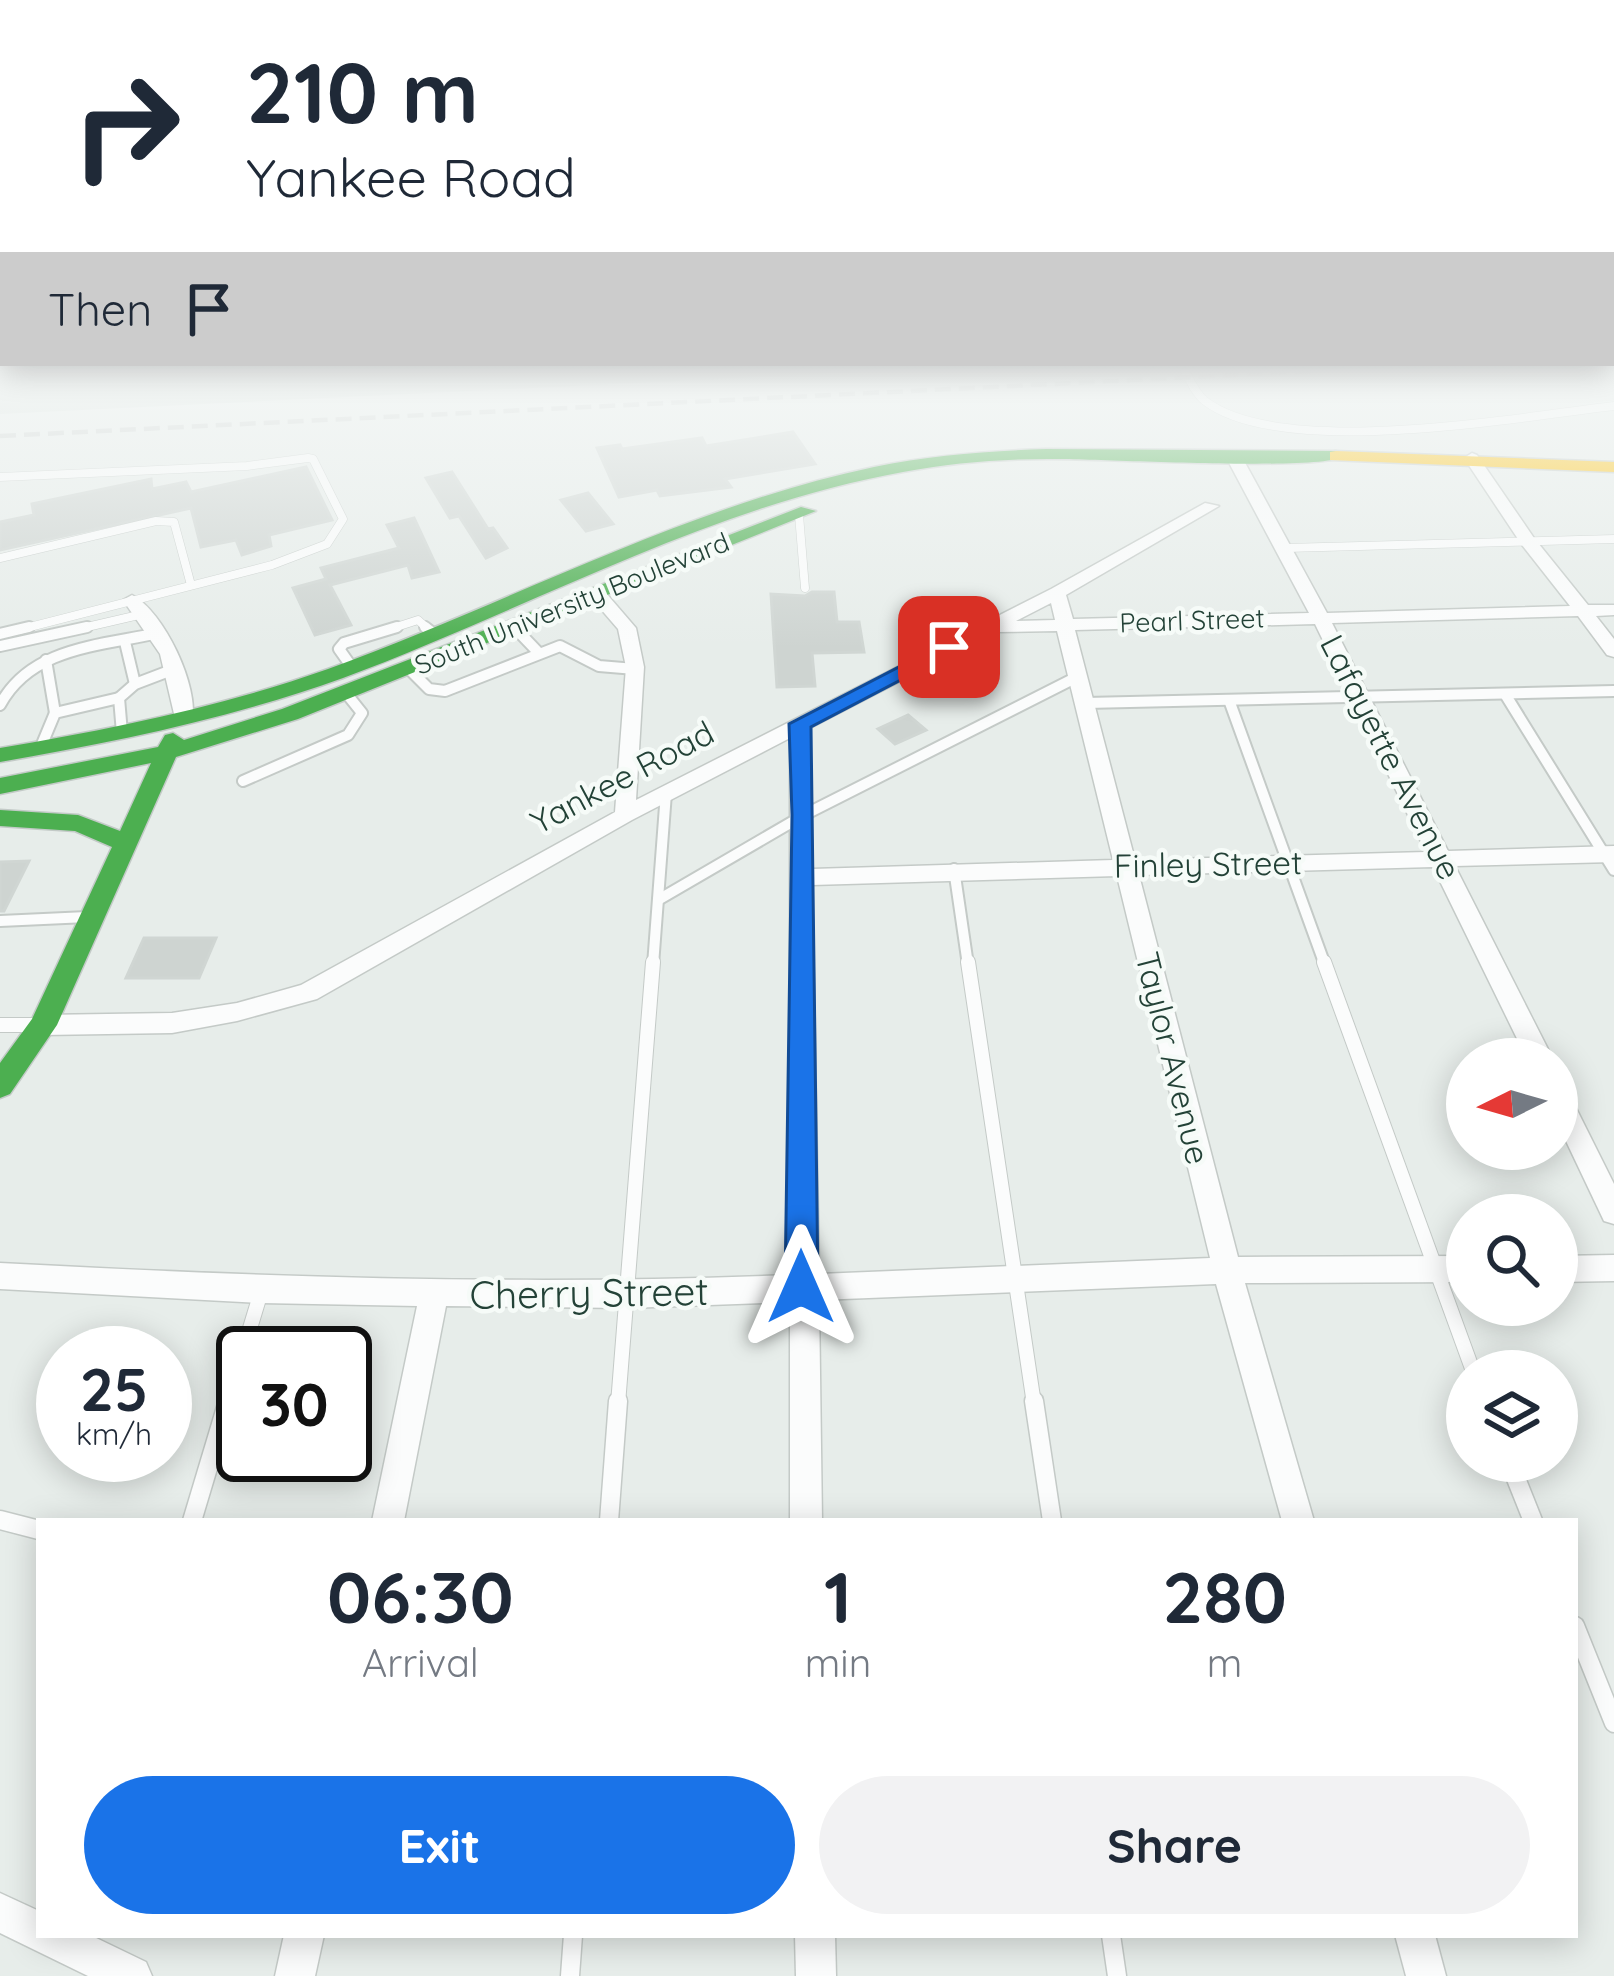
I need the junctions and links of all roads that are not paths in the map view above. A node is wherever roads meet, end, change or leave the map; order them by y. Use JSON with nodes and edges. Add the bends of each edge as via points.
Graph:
{"nodes":[{"id":1,"x":240,"y":463,"type":"edge"},
{"id":2,"x":315,"y":463,"type":"edge"},
{"id":3,"x":936,"y":463,"type":"edge"},
{"id":4,"x":1221,"y":463,"type":"edge"},
{"id":5,"x":1237,"y":463,"type":"edge"},
{"id":6,"x":1476,"y":463,"type":"edge"},
{"id":7,"x":1554,"y":463,"type":"edge"},
{"id":8,"x":1614,"y":467,"type":"edge"},
{"id":9,"x":0,"y":477,"type":"edge"},
{"id":10,"x":1210,"y":506,"type":"dead end"},
{"id":11,"x":799,"y":514,"type":"junction"},
{"id":12,"x":1614,"y":539,"type":"edge"},
{"id":13,"x":1528,"y":541,"type":"junction"},
{"id":14,"x":1286,"y":548,"type":"junction"},
{"id":15,"x":0,"y":558,"type":"edge"},
{"id":16,"x":191,"y":585,"type":"junction"},
{"id":17,"x":805,"y":588,"type":"dead end"},
{"id":18,"x":1057,"y":593,"type":"junction"},
{"id":19,"x":599,"y":596,"type":"junction"},
{"id":20,"x":137,"y":607,"type":"junction"},
{"id":21,"x":1582,"y":610,"type":"junction"},
{"id":22,"x":1614,"y":610,"type":"edge"},
{"id":23,"x":1320,"y":617,"type":"junction"},
{"id":24,"x":1066,"y":625,"type":"junction"},
{"id":25,"x":515,"y":628,"type":"junction"},
{"id":26,"x":986,"y":628,"type":"junction"},
{"id":27,"x":158,"y":633,"type":"junction"},
{"id":28,"x":0,"y":634,"type":"edge"},
{"id":29,"x":124,"y":642,"type":"junction"},
{"id":30,"x":0,"y":646,"type":"edge"},
{"id":31,"x":537,"y":651,"type":"junction"},
{"id":32,"x":1614,"y":651,"type":"edge"},
{"id":33,"x":46,"y":660,"type":"junction"},
{"id":34,"x":177,"y":668,"type":"junction"},
{"id":35,"x":635,"y":668,"type":"junction"},
{"id":36,"x":409,"y":669,"type":"junction"},
{"id":37,"x":1079,"y":676,"type":"junction"},
{"id":38,"x":349,"y":680,"type":"junction"},
{"id":39,"x":135,"y":684,"type":"junction"},
{"id":40,"x":1614,"y":691,"type":"edge"},
{"id":41,"x":1505,"y":694,"type":"junction"},
{"id":42,"x":1360,"y":697,"type":"junction"},
{"id":43,"x":119,"y":698,"type":"junction"},
{"id":44,"x":1228,"y":700,"type":"junction"},
{"id":45,"x":1086,"y":704,"type":"junction"},
{"id":46,"x":0,"y":705,"type":"edge"},
{"id":47,"x":55,"y":713,"type":"junction"},
{"id":48,"x":185,"y":718,"type":"junction"},
{"id":49,"x":800,"y":724,"type":"junction"},
{"id":50,"x":122,"y":733,"type":"junction"},
{"id":51,"x":40,"y":748,"type":"junction"},
{"id":52,"x":166,"y":753,"type":"junction"},
{"id":53,"x":0,"y":754,"type":"edge"},
{"id":54,"x":243,"y":781,"type":"dead end"},
{"id":55,"x":0,"y":786,"type":"edge"},
{"id":56,"x":666,"y":794,"type":"junction"},
{"id":57,"x":625,"y":815,"type":"junction"},
{"id":58,"x":804,"y":815,"type":"junction"},
{"id":59,"x":0,"y":818,"type":"edge"},
{"id":60,"x":124,"y":842,"type":"junction"},
{"id":61,"x":1442,"y":859,"type":"junction"},
{"id":62,"x":1611,"y":859,"type":"edge"},
{"id":63,"x":1285,"y":862,"type":"junction"},
{"id":64,"x":1124,"y":866,"type":"junction"},
{"id":65,"x":955,"y":869,"type":"junction"},
{"id":66,"x":801,"y":877,"type":"junction"},
{"id":67,"x":658,"y":900,"type":"junction"},
{"id":68,"x":94,"y":917,"type":"junction"},
{"id":69,"x":0,"y":922,"type":"edge"},
{"id":70,"x":0,"y":1024,"type":"edge"},
{"id":71,"x":43,"y":1025,"type":"junction"},
{"id":72,"x":1530,"y":1038,"type":"edge"},
{"id":73,"x":0,"y":1086,"type":"edge"},
{"id":74,"x":1578,"y":1138,"type":"edge"},
{"id":75,"x":1614,"y":1212,"type":"edge"},
{"id":76,"x":1578,"y":1268,"type":"edge"},
{"id":77,"x":1614,"y":1268,"type":"edge"},
{"id":78,"x":1432,"y":1269,"type":"junction"},
{"id":79,"x":1446,"y":1269,"type":"edge"},
{"id":80,"x":1227,"y":1270,"type":"junction"},
{"id":81,"x":0,"y":1276,"type":"edge"},
{"id":82,"x":1017,"y":1278,"type":"junction"},
{"id":83,"x":801,"y":1287,"type":"junction"},
{"id":84,"x":261,"y":1290,"type":"junction"},
{"id":85,"x":434,"y":1295,"type":"junction"},
{"id":86,"x":628,"y":1295,"type":"junction"},
{"id":87,"x":1465,"y":1350,"type":"edge"},
{"id":88,"x":1517,"y":1482,"type":"edge"},
{"id":89,"x":193,"y":1518,"type":"edge"},
{"id":90,"x":389,"y":1518,"type":"edge"},
{"id":91,"x":609,"y":1518,"type":"edge"},
{"id":92,"x":806,"y":1518,"type":"edge"},
{"id":93,"x":1052,"y":1518,"type":"edge"},
{"id":94,"x":1297,"y":1518,"type":"edge"},
{"id":95,"x":1532,"y":1518,"type":"edge"},
{"id":96,"x":0,"y":1520,"type":"edge"},
{"id":97,"x":36,"y":1529,"type":"edge"},
{"id":98,"x":1578,"y":1633,"type":"edge"},
{"id":99,"x":1614,"y":1723,"type":"edge"},
{"id":100,"x":0,"y":1913,"type":"edge"},
{"id":101,"x":36,"y":1928,"type":"edge"},
{"id":102,"x":59,"y":1938,"type":"edge"},
{"id":103,"x":303,"y":1938,"type":"edge"},
{"id":104,"x":574,"y":1938,"type":"edge"},
{"id":105,"x":815,"y":1938,"type":"edge"},
{"id":106,"x":1111,"y":1938,"type":"edge"},
{"id":107,"x":1415,"y":1938,"type":"edge"},
{"id":108,"x":132,"y":1976,"type":"edge"},
{"id":109,"x":295,"y":1976,"type":"edge"},
{"id":110,"x":570,"y":1976,"type":"edge"},
{"id":111,"x":815,"y":1976,"type":"edge"},
{"id":112,"x":1117,"y":1976,"type":"edge"},
{"id":113,"x":1426,"y":1976,"type":"edge"}],
"edges":[{"from":1,"to":9,"type":"lane"},
{"from":2,"to":16,"type":"lane","via":[[343,519],[327,544]]},
{"from":3,"to":38,"type":"street","name":"South University Boulevard","via":[[758,506],[434,634]]},
{"from":4,"to":11,"type":"street","name":"South University Boulevard","via":[[964,478]]},
{"from":5,"to":14,"type":"street","name":"Lafayette Avenue"},
{"from":6,"to":13,"type":"street"},
{"from":7,"to":8,"type":"street"},
{"from":10,"to":18,"type":"street","name":"Yankee Road"},
{"from":11,"to":17,"type":"lane"},
{"from":11,"to":19,"type":"street","name":"South University Boulevard"},
{"from":12,"to":13,"type":"lane"},
{"from":13,"to":14,"type":"lane"},
{"from":13,"to":21,"type":"street"},
{"from":14,"to":23,"type":"street","name":"Lafayette Avenue"},
{"from":15,"to":16,"type":"lane","via":[[175,522]]},
{"from":16,"to":20,"type":"lane"},
{"from":18,"to":24,"type":"street","name":"Taylor Avenue"},
{"from":18,"to":26,"type":"street","name":"Yankee Road"},
{"from":19,"to":25,"type":"street","name":"South University Boulevard"},
{"from":19,"to":35,"type":"street","via":[[627,628]]},
{"from":20,"to":27,"type":"street"},
{"from":20,"to":28,"type":"lane"},
{"from":20,"to":30,"type":"lane"},
{"from":21,"to":22,"type":"street","name":"Pearl Street"},
{"from":21,"to":23,"type":"street","name":"Pearl Street"},
{"from":21,"to":32,"type":"street"},
{"from":23,"to":24,"type":"street","name":"Pearl Street"},
{"from":23,"to":42,"type":"street","name":"Lafayette Avenue"},
{"from":24,"to":26,"type":"street","name":"Pearl Street"},
{"from":24,"to":37,"type":"street","name":"Taylor Avenue"},
{"from":25,"to":31,"type":"lane"},
{"from":25,"to":36,"type":"street","name":"South University Boulevard"},
{"from":26,"to":49,"type":"street","name":"Yankee Road"},
{"from":27,"to":29,"type":"lane"},
{"from":27,"to":34,"type":"street"},
{"from":29,"to":33,"type":"lane"},
{"from":29,"to":39,"type":"lane"},
{"from":31,"to":35,"type":"lane","via":[[565,646],[604,668]]},
{"from":31,"to":36,"type":"lane","via":[[446,691],[429,689]]},
{"from":33,"to":46,"type":"lane","via":[[6,686]]},
{"from":33,"to":47,"type":"lane"},
{"from":34,"to":39,"type":"lane"},
{"from":34,"to":48,"type":"street"},
{"from":35,"to":57,"type":"street"},
{"from":36,"to":38,"type":"street","name":"South University Boulevard"},
{"from":37,"to":45,"type":"street","name":"Taylor Avenue"},
{"from":37,"to":58,"type":"lane"},
{"from":38,"to":48,"type":"street","name":"South University Boulevard"},
{"from":38,"to":52,"type":"street","name":"South University Boulevard"},
{"from":38,"to":54,"type":"lane","via":[[362,713],[348,735]]},
{"from":39,"to":43,"type":"lane"},
{"from":40,"to":41,"type":"lane"},
{"from":41,"to":42,"type":"lane"},
{"from":41,"to":62,"type":"lane"},
{"from":42,"to":44,"type":"lane"},
{"from":42,"to":61,"type":"street","name":"Lafayette Avenue"},
{"from":43,"to":47,"type":"lane"},
{"from":43,"to":50,"type":"lane"},
{"from":44,"to":45,"type":"lane"},
{"from":44,"to":63,"type":"lane"},
{"from":45,"to":64,"type":"street","name":"Taylor Avenue"},
{"from":47,"to":51,"type":"lane"},
{"from":48,"to":50,"type":"street","name":"South University Boulevard"},
{"from":48,"to":52,"type":"street"},
{"from":49,"to":56,"type":"street","name":"Yankee Road"},
{"from":49,"to":58,"type":"street"},
{"from":50,"to":51,"type":"street","name":"South University Boulevard"},
{"from":51,"to":53,"type":"street","name":"South University Boulevard"},
{"from":52,"to":55,"type":"street","name":"South University Boulevard"},
{"from":52,"to":60,"type":"street"},
{"from":56,"to":57,"type":"street","name":"Yankee Road"},
{"from":56,"to":67,"type":"lane"},
{"from":57,"to":71,"type":"street","name":"Yankee Road","via":[[308,992],[172,1022]]},
{"from":58,"to":66,"type":"street"},
{"from":58,"to":67,"type":"lane"},
{"from":59,"to":60,"type":"street","via":[[93,823]]},
{"from":60,"to":68,"type":"street"},
{"from":61,"to":62,"type":"street","name":"Finley Street"},
{"from":61,"to":63,"type":"street","name":"Finley Street"},
{"from":61,"to":72,"type":"street","name":"Lafayette Avenue"},
{"from":63,"to":64,"type":"street","name":"Finley Street"},
{"from":63,"to":78,"type":"lane"},
{"from":64,"to":65,"type":"street","name":"Finley Street"},
{"from":64,"to":80,"type":"street","name":"Taylor Avenue"},
{"from":65,"to":66,"type":"street","name":"Finley Street"},
{"from":65,"to":82,"type":"lane"},
{"from":66,"to":83,"type":"street"},
{"from":67,"to":86,"type":"lane"},
{"from":68,"to":69,"type":"lane"},
{"from":68,"to":71,"type":"street"},
{"from":70,"to":71,"type":"lane"},
{"from":71,"to":73,"type":"street"},
{"from":74,"to":75,"type":"street"},
{"from":76,"to":77,"type":"street"},
{"from":78,"to":79,"type":"street","name":"Cherry Street"},
{"from":78,"to":80,"type":"street","name":"Cherry Street"},
{"from":78,"to":87,"type":"lane"},
{"from":80,"to":82,"type":"street","name":"Cherry Street"},
{"from":80,"to":94,"type":"street","name":"Taylor Avenue"},
{"from":81,"to":84,"type":"street","name":"Cherry Street"},
{"from":82,"to":83,"type":"street","name":"Cherry Street"},
{"from":82,"to":93,"type":"lane"},
{"from":83,"to":86,"type":"street","name":"Cherry Street"},
{"from":83,"to":92,"type":"street"},
{"from":84,"to":85,"type":"street","name":"Cherry Street"},
{"from":84,"to":89,"type":"lane"},
{"from":85,"to":86,"type":"street","name":"Cherry Street"},
{"from":85,"to":90,"type":"street"},
{"from":86,"to":91,"type":"lane"},
{"from":88,"to":95,"type":"lane"},
{"from":96,"to":97,"type":"lane"},
{"from":98,"to":99,"type":"lane"},
{"from":100,"to":101,"type":"street"},
{"from":102,"to":108,"type":"street"},
{"from":103,"to":109,"type":"street"},
{"from":104,"to":110,"type":"lane"},
{"from":105,"to":111,"type":"street"},
{"from":106,"to":112,"type":"lane"},
{"from":107,"to":113,"type":"street"}]}
